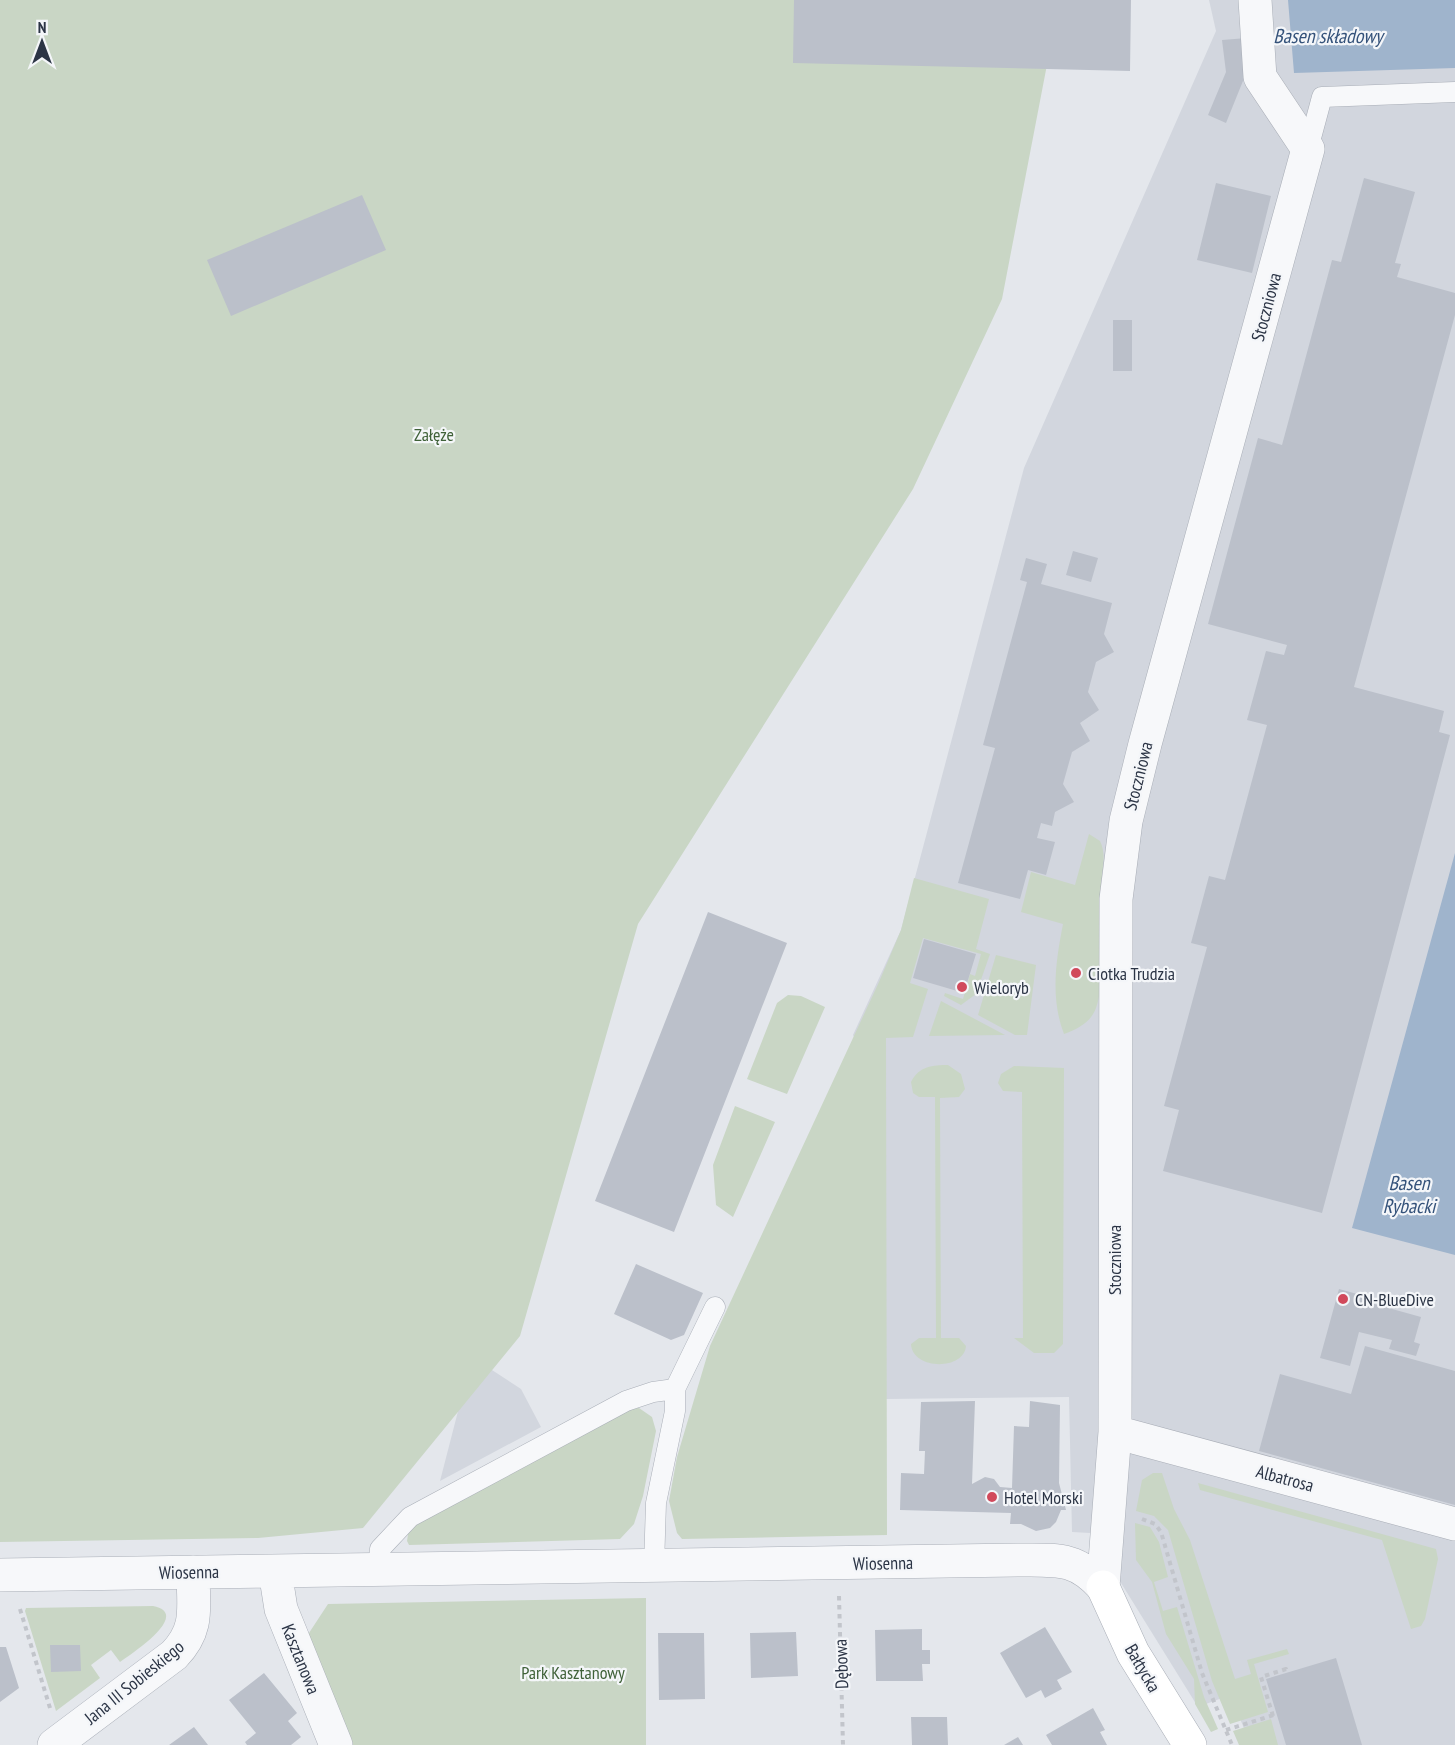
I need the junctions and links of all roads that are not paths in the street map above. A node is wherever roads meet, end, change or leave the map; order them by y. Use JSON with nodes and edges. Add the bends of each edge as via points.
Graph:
{"nodes":[{"id":1,"x":1255,"y":0,"type":"edge"},
{"id":2,"x":1455,"y":92,"type":"edge"},
{"id":3,"x":1308,"y":149,"type":"junction"},
{"id":4,"x":714,"y":1307,"type":"dead end"},
{"id":5,"x":675,"y":1389,"type":"junction"},
{"id":6,"x":1115,"y":1432,"type":"junction"},
{"id":7,"x":1455,"y":1524,"type":"edge"},
{"id":8,"x":654,"y":1566,"type":"junction"},
{"id":9,"x":378,"y":1569,"type":"junction"},
{"id":10,"x":275,"y":1571,"type":"junction"},
{"id":11,"x":193,"y":1572,"type":"junction"},
{"id":12,"x":8,"y":1587,"type":"edge"},
{"id":13,"x":1103,"y":1587,"type":"junction"},
{"id":14,"x":1205,"y":1739,"type":"edge"},
{"id":15,"x":54,"y":1745,"type":"edge"},
{"id":16,"x":336,"y":1745,"type":"edge"}],
"edges":[{"from":1,"to":3,"type":"street","via":[[1260,77]]},
{"from":2,"to":3,"type":"lane","via":[[1322,98]]},
{"from":3,"to":6,"type":"street","name":"Stoczniowa","via":[[1148,733],[1123,840],[1116,899]]},
{"from":4,"to":5,"type":"lane"},
{"from":5,"to":8,"type":"lane","via":[[675,1411],[656,1503]]},
{"from":5,"to":9,"type":"lane","via":[[626,1401],[410,1517],[380,1549]]},
{"from":6,"to":7,"type":"street","name":"Albatrosa"},
{"from":6,"to":13,"type":"street","name":"Stoczniowa"},
{"from":8,"to":9,"type":"street","name":"Wiosenna"},
{"from":8,"to":13,"type":"street","name":"Wiosenna","via":[[1062,1560],[1089,1571]]},
{"from":9,"to":10,"type":"street","name":"Wiosenna"},
{"from":10,"to":11,"type":"street","name":"Wiosenna"},
{"from":10,"to":16,"type":"street","name":"Kasztanowa","via":[[281,1610]]},
{"from":11,"to":12,"type":"street","name":"Wiosenna"},
{"from":11,"to":15,"type":"street","name":"Jana III Sobieskiego","via":[[193,1616],[187,1641],[174,1655]]},
{"from":13,"to":14,"type":"street","name":"Bałtycka","via":[[1133,1653]]}]}
